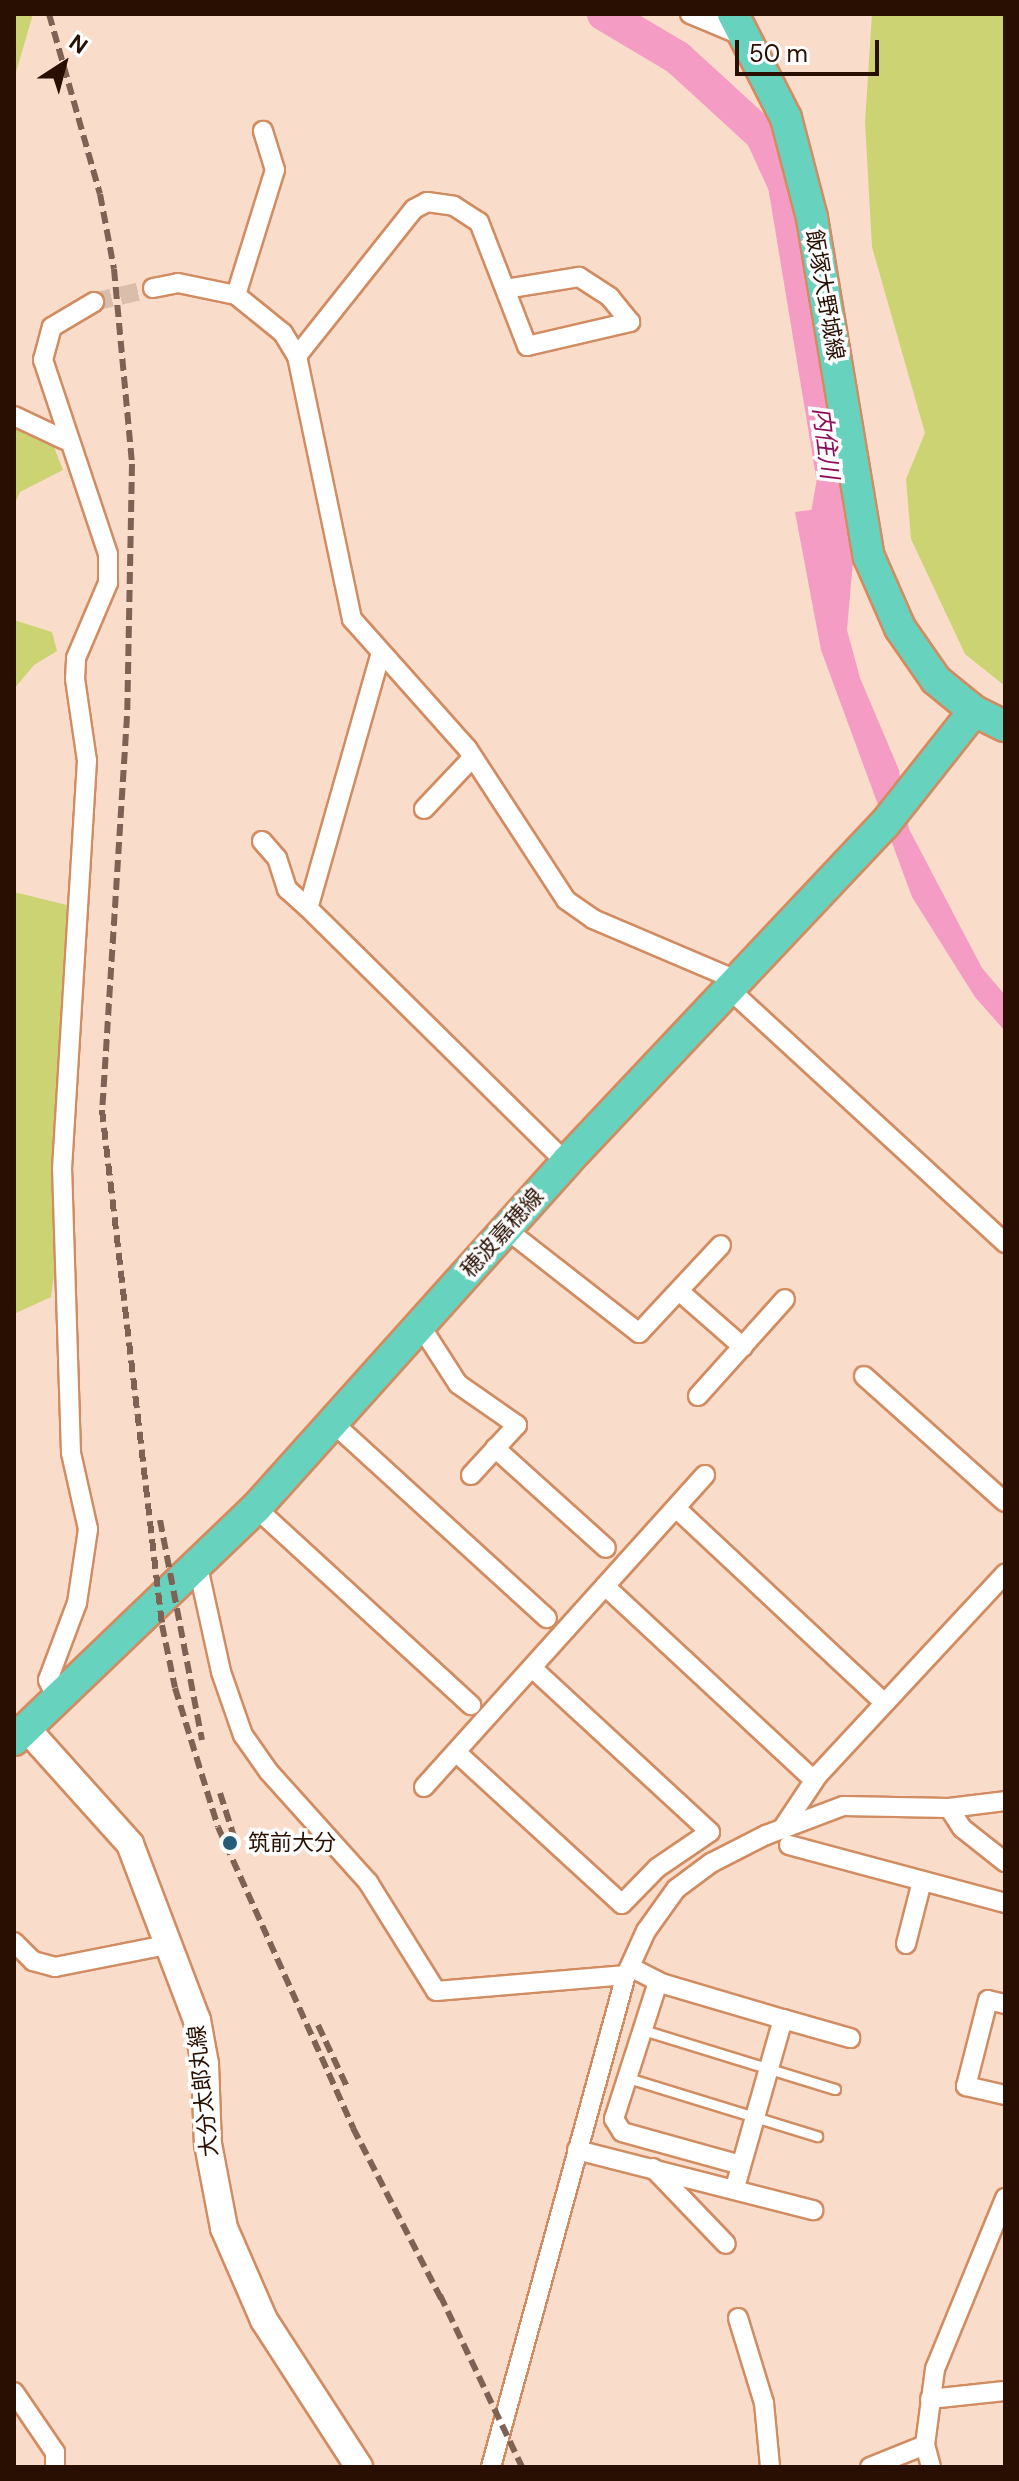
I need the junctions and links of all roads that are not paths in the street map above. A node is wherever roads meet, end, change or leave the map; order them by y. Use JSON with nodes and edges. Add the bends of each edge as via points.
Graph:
{"nodes":[{"id":1,"x":690,"y":14,"type":"edge"},
{"id":2,"x":741,"y":26,"type":"edge"},
{"id":3,"x":263,"y":131,"type":"dead end"},
{"id":4,"x":153,"y":288,"type":"tunnel mouth"},
{"id":5,"x":506,"y":289,"type":"junction"},
{"id":6,"x":236,"y":295,"type":"junction"},
{"id":7,"x":94,"y":302,"type":"tunnel mouth"},
{"id":8,"x":297,"y":356,"type":"junction"},
{"id":9,"x":14,"y":416,"type":"edge"},
{"id":10,"x":65,"y":440,"type":"junction"},
{"id":11,"x":380,"y":656,"type":"junction"},
{"id":12,"x":974,"y":711,"type":"junction"},
{"id":13,"x":1005,"y":726,"type":"edge"},
{"id":14,"x":473,"y":757,"type":"junction"},
{"id":15,"x":424,"y":809,"type":"dead end"},
{"id":16,"x":262,"y":841,"type":"dead end"},
{"id":17,"x":308,"y":908,"type":"junction"},
{"id":18,"x":732,"y":984,"type":"junction"},
{"id":19,"x":566,"y":1162,"type":"junction"},
{"id":20,"x":506,"y":1229,"type":"junction"},
{"id":21,"x":1005,"y":1243,"type":"edge"},
{"id":22,"x":721,"y":1245,"type":"dead end"},
{"id":23,"x":679,"y":1291,"type":"junction"},
{"id":24,"x":785,"y":1299,"type":"dead end"},
{"id":25,"x":420,"y":1325,"type":"junction"},
{"id":26,"x":743,"y":1347,"type":"junction"},
{"id":27,"x":864,"y":1376,"type":"dead end"},
{"id":28,"x":698,"y":1396,"type":"dead end"},
{"id":29,"x":332,"y":1422,"type":"junction"},
{"id":30,"x":495,"y":1448,"type":"junction"},
{"id":31,"x":471,"y":1475,"type":"dead end"},
{"id":32,"x":705,"y":1475,"type":"dead end"},
{"id":33,"x":1005,"y":1502,"type":"edge"},
{"id":34,"x":256,"y":1508,"type":"junction"},
{"id":35,"x":676,"y":1508,"type":"junction"},
{"id":36,"x":606,"y":1548,"type":"dead end"},
{"id":37,"x":198,"y":1567,"type":"junction"},
{"id":38,"x":1005,"y":1574,"type":"edge"},
{"id":39,"x":605,"y":1586,"type":"junction"},
{"id":40,"x":547,"y":1618,"type":"dead end"},
{"id":41,"x":532,"y":1668,"type":"junction"},
{"id":42,"x":57,"y":1700,"type":"junction"},
{"id":43,"x":883,"y":1702,"type":"junction"},
{"id":44,"x":471,"y":1705,"type":"dead end"},
{"id":45,"x":20,"y":1734,"type":"edge"},
{"id":46,"x":456,"y":1752,"type":"junction"},
{"id":47,"x":814,"y":1780,"type":"junction"},
{"id":48,"x":424,"y":1787,"type":"dead end"},
{"id":49,"x":1005,"y":1801,"type":"edge"},
{"id":50,"x":949,"y":1808,"type":"junction"},
{"id":51,"x":784,"y":1826,"type":"junction"},
{"id":52,"x":789,"y":1845,"type":"dead end"},
{"id":53,"x":1005,"y":1862,"type":"edge"},
{"id":54,"x":922,"y":1881,"type":"junction"},
{"id":55,"x":1005,"y":1903,"type":"edge"},
{"id":56,"x":14,"y":1942,"type":"edge"},
{"id":57,"x":171,"y":1944,"type":"junction"},
{"id":58,"x":906,"y":1944,"type":"dead end"},
{"id":59,"x":628,"y":1971,"type":"junction"},
{"id":60,"x":658,"y":1982,"type":"junction"},
{"id":61,"x":1005,"y":2004,"type":"edge"},
{"id":62,"x":783,"y":2019,"type":"junction"},
{"id":63,"x":643,"y":2030,"type":"junction"},
{"id":64,"x":850,"y":2038,"type":"dead end"},
{"id":65,"x":769,"y":2070,"type":"junction"},
{"id":66,"x":628,"y":2078,"type":"junction"},
{"id":67,"x":835,"y":2089,"type":"dead end"},
{"id":68,"x":1005,"y":2095,"type":"edge"},
{"id":69,"x":755,"y":2118,"type":"junction"},
{"id":70,"x":817,"y":2136,"type":"dead end"},
{"id":71,"x":577,"y":2150,"type":"junction"},
{"id":72,"x":741,"y":2165,"type":"junction"},
{"id":73,"x":653,"y":2168,"type":"junction"},
{"id":74,"x":735,"y":2187,"type":"junction"},
{"id":75,"x":1005,"y":2198,"type":"edge"},
{"id":76,"x":813,"y":2210,"type":"dead end"},
{"id":77,"x":726,"y":2244,"type":"dead end"},
{"id":78,"x":738,"y":2318,"type":"dead end"},
{"id":79,"x":1005,"y":2391,"type":"edge"},
{"id":80,"x":14,"y":2392,"type":"edge"},
{"id":81,"x":930,"y":2399,"type":"junction"},
{"id":82,"x":925,"y":2445,"type":"junction"},
{"id":83,"x":351,"y":2464,"type":"edge"},
{"id":84,"x":55,"y":2467,"type":"edge"},
{"id":85,"x":491,"y":2467,"type":"edge"},
{"id":86,"x":770,"y":2467,"type":"edge"},
{"id":87,"x":870,"y":2467,"type":"edge"},
{"id":88,"x":931,"y":2467,"type":"edge"}],
"edges":[{"from":1,"to":2,"type":"street"},
{"from":2,"to":12,"type":"main road","name":"飯塚大野城線","via":[[786,118],[812,218],[869,557],[900,628],[936,680]]},
{"from":3,"to":6,"type":"street","via":[[275,170]]},
{"from":4,"to":6,"type":"street","via":[[178,283]]},
{"from":5,"to":5,"type":"street","via":[[527,346],[630,322],[610,297],[579,277]]},
{"from":5,"to":8,"type":"street","via":[[479,222],[454,206],[427,202],[414,209]]},
{"from":6,"to":8,"type":"street","via":[[265,314]]},
{"from":7,"to":10,"type":"street","via":[[52,327],[44,347],[48,383]]},
{"from":8,"to":11,"type":"street","via":[[343,589],[352,619]]},
{"from":9,"to":10,"type":"street"},
{"from":10,"to":42,"type":"street","via":[[104,531],[108,583],[76,658],[75,679],[87,761],[62,1169],[71,1453],[88,1529],[77,1603],[48,1680]]},
{"from":11,"to":14,"type":"street","via":[[436,707]]},
{"from":11,"to":17,"type":"street"},
{"from":12,"to":13,"type":"main road","name":"飯塚大野城線"},
{"from":12,"to":18,"type":"main road","name":"穂波嘉穂線","via":[[884,825]]},
{"from":14,"to":15,"type":"street"},
{"from":14,"to":18,"type":"street","via":[[566,900],[593,919]]},
{"from":16,"to":17,"type":"street","via":[[277,858],[287,889]]},
{"from":17,"to":19,"type":"street"},
{"from":18,"to":19,"type":"main road","name":"穂波嘉穂線"},
{"from":18,"to":21,"type":"street"},
{"from":19,"to":20,"type":"main road","name":"穂波嘉穂線"},
{"from":20,"to":23,"type":"street","via":[[639,1333]]},
{"from":20,"to":25,"type":"main road","name":"穂波嘉穂線"},
{"from":22,"to":23,"type":"street"},
{"from":23,"to":26,"type":"street"},
{"from":24,"to":26,"type":"street"},
{"from":25,"to":29,"type":"main road","name":"穂波嘉穂線"},
{"from":25,"to":30,"type":"street","via":[[458,1384],[517,1425]]},
{"from":26,"to":28,"type":"street"},
{"from":27,"to":33,"type":"street"},
{"from":29,"to":34,"type":"main road","name":"穂波嘉穂線"},
{"from":29,"to":40,"type":"street"},
{"from":30,"to":31,"type":"street"},
{"from":30,"to":36,"type":"street"},
{"from":32,"to":35,"type":"street"},
{"from":34,"to":37,"type":"main road","name":"穂波嘉穂線"},
{"from":34,"to":44,"type":"street"},
{"from":35,"to":39,"type":"street"},
{"from":35,"to":43,"type":"street"},
{"from":37,"to":42,"type":"main road","name":"穂波嘉穂線"},
{"from":37,"to":59,"type":"street","via":[[221,1672],[243,1735],[269,1772],[368,1882],[436,1991]]},
{"from":38,"to":43,"type":"street"},
{"from":39,"to":41,"type":"street"},
{"from":39,"to":47,"type":"street"},
{"from":41,"to":46,"type":"street"},
{"from":41,"to":46,"type":"street","via":[[710,1832],[657,1868],[622,1904]]},
{"from":42,"to":45,"type":"main road","name":"穂波嘉穂線"},
{"from":43,"to":47,"type":"street"},
{"from":45,"to":57,"type":"main road","name":"大分太郎丸線","via":[[119,1828]]},
{"from":46,"to":48,"type":"street"},
{"from":47,"to":51,"type":"street"},
{"from":49,"to":50,"type":"street"},
{"from":50,"to":51,"type":"street","via":[[843,1806]]},
{"from":50,"to":53,"type":"street","via":[[962,1828]]},
{"from":51,"to":59,"type":"street","via":[[711,1863],[676,1889],[646,1931]]},
{"from":52,"to":54,"type":"street"},
{"from":54,"to":55,"type":"street"},
{"from":54,"to":58,"type":"street"},
{"from":56,"to":57,"type":"street","via":[[33,1961],[55,1967]]},
{"from":57,"to":83,"type":"main road","name":"大分太郎丸線","via":[[199,2035],[208,2144],[224,2228],[264,2320]]},
{"from":59,"to":60,"type":"street"},
{"from":59,"to":71,"type":"street"},
{"from":60,"to":62,"type":"street"},
{"from":60,"to":63,"type":"street"},
{"from":61,"to":68,"type":"street","via":[[988,2000],[966,2086]]},
{"from":62,"to":64,"type":"street"},
{"from":62,"to":65,"type":"street"},
{"from":63,"to":65,"type":"lane"},
{"from":63,"to":66,"type":"street"},
{"from":65,"to":67,"type":"lane"},
{"from":65,"to":69,"type":"street"},
{"from":66,"to":69,"type":"lane"},
{"from":66,"to":72,"type":"street","via":[[614,2119],[622,2132]]},
{"from":69,"to":70,"type":"lane"},
{"from":69,"to":72,"type":"street"},
{"from":71,"to":73,"type":"street"},
{"from":71,"to":85,"type":"street"},
{"from":72,"to":74,"type":"street"},
{"from":73,"to":74,"type":"street"},
{"from":73,"to":77,"type":"street"},
{"from":74,"to":76,"type":"street"},
{"from":75,"to":81,"type":"street","via":[[935,2369]]},
{"from":78,"to":86,"type":"street","via":[[764,2403]]},
{"from":79,"to":81,"type":"street"},
{"from":80,"to":84,"type":"street","via":[[55,2452]]},
{"from":81,"to":82,"type":"street"},
{"from":82,"to":87,"type":"street"},
{"from":82,"to":88,"type":"street"}]}
